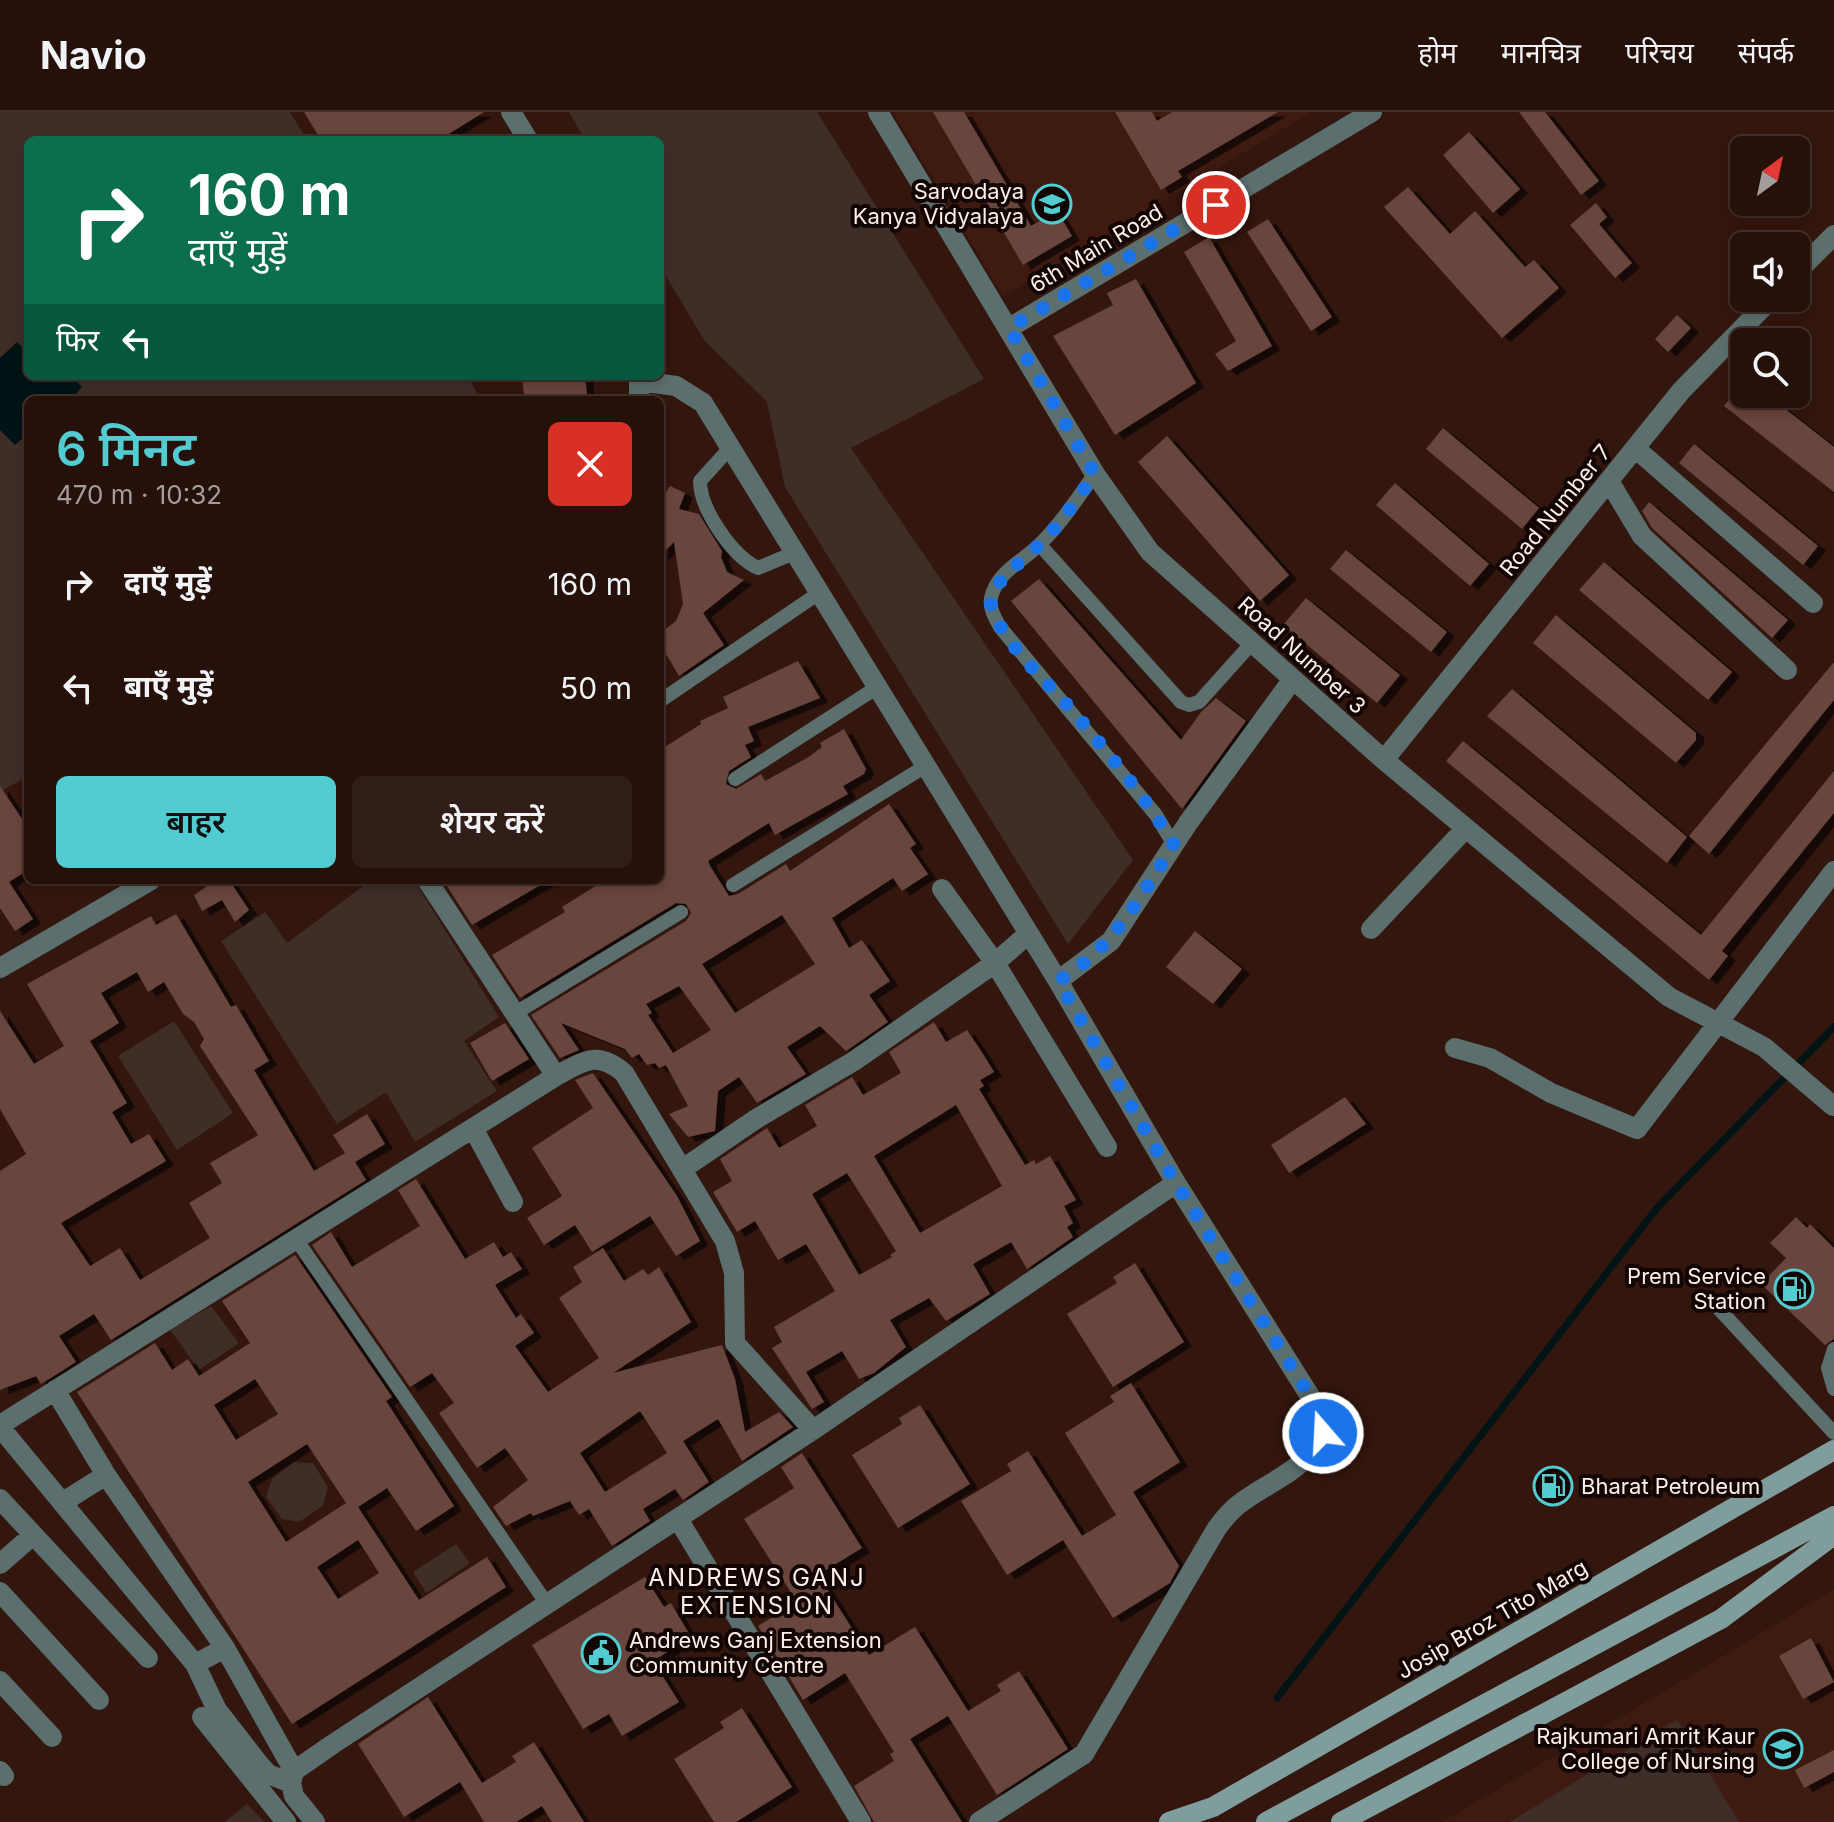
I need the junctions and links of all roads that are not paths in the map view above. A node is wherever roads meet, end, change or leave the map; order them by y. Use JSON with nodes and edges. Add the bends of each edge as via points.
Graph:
{"nodes":[{"id":1,"x":511,"y":112,"type":"edge"},
{"id":2,"x":878,"y":112,"type":"edge"},
{"id":3,"x":1372,"y":112,"type":"edge"},
{"id":4,"x":526,"y":136,"type":"edge"},
{"id":5,"x":1834,"y":235,"type":"edge"},
{"id":6,"x":1810,"y":259,"type":"edge"},
{"id":7,"x":1758,"y":312,"type":"edge"},
{"id":8,"x":1009,"y":328,"type":"junction"},
{"id":9,"x":639,"y":386,"type":"edge"},
{"id":10,"x":730,"y":448,"type":"junction"},
{"id":11,"x":1635,"y":448,"type":"junction"},
{"id":12,"x":1095,"y":474,"type":"junction"},
{"id":13,"x":1609,"y":481,"type":"junction"},
{"id":14,"x":1040,"y":545,"type":"junction"},
{"id":15,"x":794,"y":553,"type":"junction"},
{"id":16,"x":819,"y":593,"type":"junction"},
{"id":17,"x":1813,"y":603,"type":"dead end"},
{"id":18,"x":1252,"y":643,"type":"junction"},
{"id":19,"x":1787,"y":670,"type":"dead end"},
{"id":20,"x":1293,"y":679,"type":"junction"},
{"id":21,"x":876,"y":688,"type":"junction"},
{"id":22,"x":664,"y":698,"type":"edge"},
{"id":23,"x":1384,"y":760,"type":"junction"},
{"id":24,"x":924,"y":767,"type":"junction"},
{"id":25,"x":735,"y":779,"type":"dead end"},
{"id":26,"x":1466,"y":828,"type":"junction"},
{"id":27,"x":1174,"y":845,"type":"junction"},
{"id":28,"x":1834,"y":871,"type":"edge"},
{"id":29,"x":144,"y":884,"type":"edge"},
{"id":30,"x":430,"y":884,"type":"edge"},
{"id":31,"x":733,"y":885,"type":"dead end"},
{"id":32,"x":942,"y":889,"type":"dead end"},
{"id":33,"x":681,"y":912,"type":"dead end"},
{"id":34,"x":1371,"y":929,"type":"dead end"},
{"id":35,"x":1027,"y":935,"type":"junction"},
{"id":36,"x":995,"y":963,"type":"junction"},
{"id":37,"x":0,"y":968,"type":"edge"},
{"id":38,"x":1058,"y":981,"type":"junction"},
{"id":39,"x":514,"y":1014,"type":"junction"},
{"id":40,"x":1718,"y":1022,"type":"junction"},
{"id":41,"x":1455,"y":1048,"type":"dead end"},
{"id":42,"x":556,"y":1076,"type":"junction"},
{"id":43,"x":1833,"y":1106,"type":"edge"},
{"id":44,"x":473,"y":1128,"type":"junction"},
{"id":45,"x":1107,"y":1147,"type":"dead end"},
{"id":46,"x":684,"y":1168,"type":"junction"},
{"id":47,"x":1176,"y":1183,"type":"junction"},
{"id":48,"x":513,"y":1202,"type":"dead end"},
{"id":49,"x":296,"y":1239,"type":"junction"},
{"id":50,"x":1719,"y":1309,"type":"dead end"},
{"id":51,"x":1834,"y":1349,"type":"edge"},
{"id":52,"x":1834,"y":1389,"type":"edge"},
{"id":53,"x":55,"y":1390,"type":"junction"},
{"id":54,"x":0,"y":1426,"type":"edge"},
{"id":55,"x":813,"y":1430,"type":"junction"},
{"id":56,"x":1834,"y":1433,"type":"edge"},
{"id":57,"x":1834,"y":1450,"type":"edge"},
{"id":58,"x":106,"y":1475,"type":"junction"},
{"id":59,"x":0,"y":1499,"type":"edge"},
{"id":60,"x":63,"y":1502,"type":"junction"},
{"id":61,"x":1834,"y":1516,"type":"edge"},
{"id":62,"x":678,"y":1519,"type":"junction"},
{"id":63,"x":33,"y":1535,"type":"junction"},
{"id":64,"x":1834,"y":1535,"type":"edge"},
{"id":65,"x":0,"y":1564,"type":"edge"},
{"id":66,"x":0,"y":1592,"type":"edge"},
{"id":67,"x":547,"y":1604,"type":"junction"},
{"id":68,"x":225,"y":1648,"type":"junction"},
{"id":69,"x":148,"y":1658,"type":"dead end"},
{"id":70,"x":195,"y":1664,"type":"junction"},
{"id":71,"x":0,"y":1681,"type":"edge"},
{"id":72,"x":99,"y":1700,"type":"dead end"},
{"id":73,"x":202,"y":1717,"type":"dead end"},
{"id":74,"x":52,"y":1737,"type":"dead end"},
{"id":75,"x":292,"y":1777,"type":"junction"},
{"id":76,"x":286,"y":1822,"type":"edge"},
{"id":77,"x":315,"y":1822,"type":"edge"},
{"id":78,"x":861,"y":1822,"type":"edge"},
{"id":79,"x":979,"y":1822,"type":"edge"},
{"id":80,"x":1169,"y":1822,"type":"edge"},
{"id":81,"x":1266,"y":1822,"type":"edge"},
{"id":82,"x":1341,"y":1822,"type":"edge"}],
"edges":[{"from":1,"to":4,"type":"street"},
{"from":2,"to":8,"type":"street","name":"Road Number 3"},
{"from":3,"to":8,"type":"street","name":"6th Main Road"},
{"from":5,"to":6,"type":"street"},
{"from":7,"to":11,"type":"street","name":"Road Number 7","via":[[1681,391]]},
{"from":8,"to":12,"type":"street","name":"Road Number 3"},
{"from":9,"to":10,"type":"street","via":[[676,386],[703,403]]},
{"from":10,"to":15,"type":"street"},
{"from":10,"to":15,"type":"lane","via":[[700,481],[708,509],[746,563],[758,568]]},
{"from":11,"to":13,"type":"street","name":"Road Number 7"},
{"from":11,"to":17,"type":"street"},
{"from":12,"to":14,"type":"lane"},
{"from":12,"to":18,"type":"street","name":"Road Number 3","via":[[1150,552]]},
{"from":13,"to":19,"type":"street","via":[[1642,536]]},
{"from":13,"to":23,"type":"street","name":"Road Number 7"},
{"from":14,"to":18,"type":"lane","via":[[1181,702],[1199,702]]},
{"from":14,"to":27,"type":"lane","via":[[1012,565],[996,586],[992,613],[1148,805]]},
{"from":15,"to":16,"type":"street"},
{"from":16,"to":21,"type":"street"},
{"from":16,"to":22,"type":"lane"},
{"from":18,"to":20,"type":"street","name":"Road Number 3"},
{"from":20,"to":23,"type":"street","name":"Road Number 3"},
{"from":20,"to":27,"type":"street"},
{"from":21,"to":24,"type":"street"},
{"from":21,"to":25,"type":"lane"},
{"from":23,"to":26,"type":"street","name":"Road Number 3"},
{"from":24,"to":31,"type":"lane"},
{"from":24,"to":35,"type":"street"},
{"from":26,"to":34,"type":"street"},
{"from":26,"to":40,"type":"street","name":"Road Number 3","via":[[1669,997]]},
{"from":27,"to":38,"type":"street","via":[[1111,941]]},
{"from":28,"to":40,"type":"street"},
{"from":29,"to":37,"type":"street"},
{"from":30,"to":39,"type":"street"},
{"from":32,"to":36,"type":"street"},
{"from":33,"to":39,"type":"lane"},
{"from":35,"to":36,"type":"street"},
{"from":35,"to":38,"type":"street"},
{"from":36,"to":45,"type":"street"},
{"from":36,"to":46,"type":"street","via":[[854,1061]]},
{"from":38,"to":47,"type":"street"},
{"from":39,"to":42,"type":"street"},
{"from":40,"to":41,"type":"street","via":[[1637,1129],[1551,1093],[1478,1052]]},
{"from":40,"to":43,"type":"street","name":"Road Number 3","via":[[1764,1047]]},
{"from":42,"to":44,"type":"street"},
{"from":42,"to":46,"type":"street","via":[[582,1062],[610,1061],[624,1073]]},
{"from":44,"to":48,"type":"street"},
{"from":44,"to":49,"type":"street"},
{"from":46,"to":55,"type":"street","via":[[725,1241],[734,1273],[735,1343]]},
{"from":47,"to":55,"type":"street"},
{"from":47,"to":79,"type":"street","via":[[1320,1412],[1323,1433],[1313,1453],[1236,1506],[1217,1528],[1084,1754]]},
{"from":49,"to":53,"type":"street"},
{"from":49,"to":67,"type":"lane"},
{"from":50,"to":56,"type":"lane"},
{"from":51,"to":52,"type":"lane","via":[[1828,1368]]},
{"from":53,"to":54,"type":"street"},
{"from":53,"to":58,"type":"street"},
{"from":54,"to":60,"type":"street"},
{"from":55,"to":62,"type":"street"},
{"from":57,"to":80,"type":"main road","name":"Josip Broz Tito Marg","via":[[1213,1807]]},
{"from":58,"to":60,"type":"street"},
{"from":58,"to":68,"type":"street"},
{"from":59,"to":63,"type":"street"},
{"from":60,"to":70,"type":"street"},
{"from":61,"to":81,"type":"main road"},
{"from":62,"to":67,"type":"street"},
{"from":62,"to":78,"type":"street"},
{"from":63,"to":65,"type":"street"},
{"from":63,"to":69,"type":"street"},
{"from":64,"to":82,"type":"main road","via":[[1721,1619]]},
{"from":66,"to":72,"type":"street"},
{"from":67,"to":75,"type":"street"},
{"from":68,"to":70,"type":"street"},
{"from":68,"to":75,"type":"street"},
{"from":70,"to":75,"type":"street","via":[[217,1710],[259,1764],[268,1774]]},
{"from":71,"to":74,"type":"street"},
{"from":73,"to":76,"type":"street"},
{"from":75,"to":77,"type":"street","via":[[294,1796]]}]}
